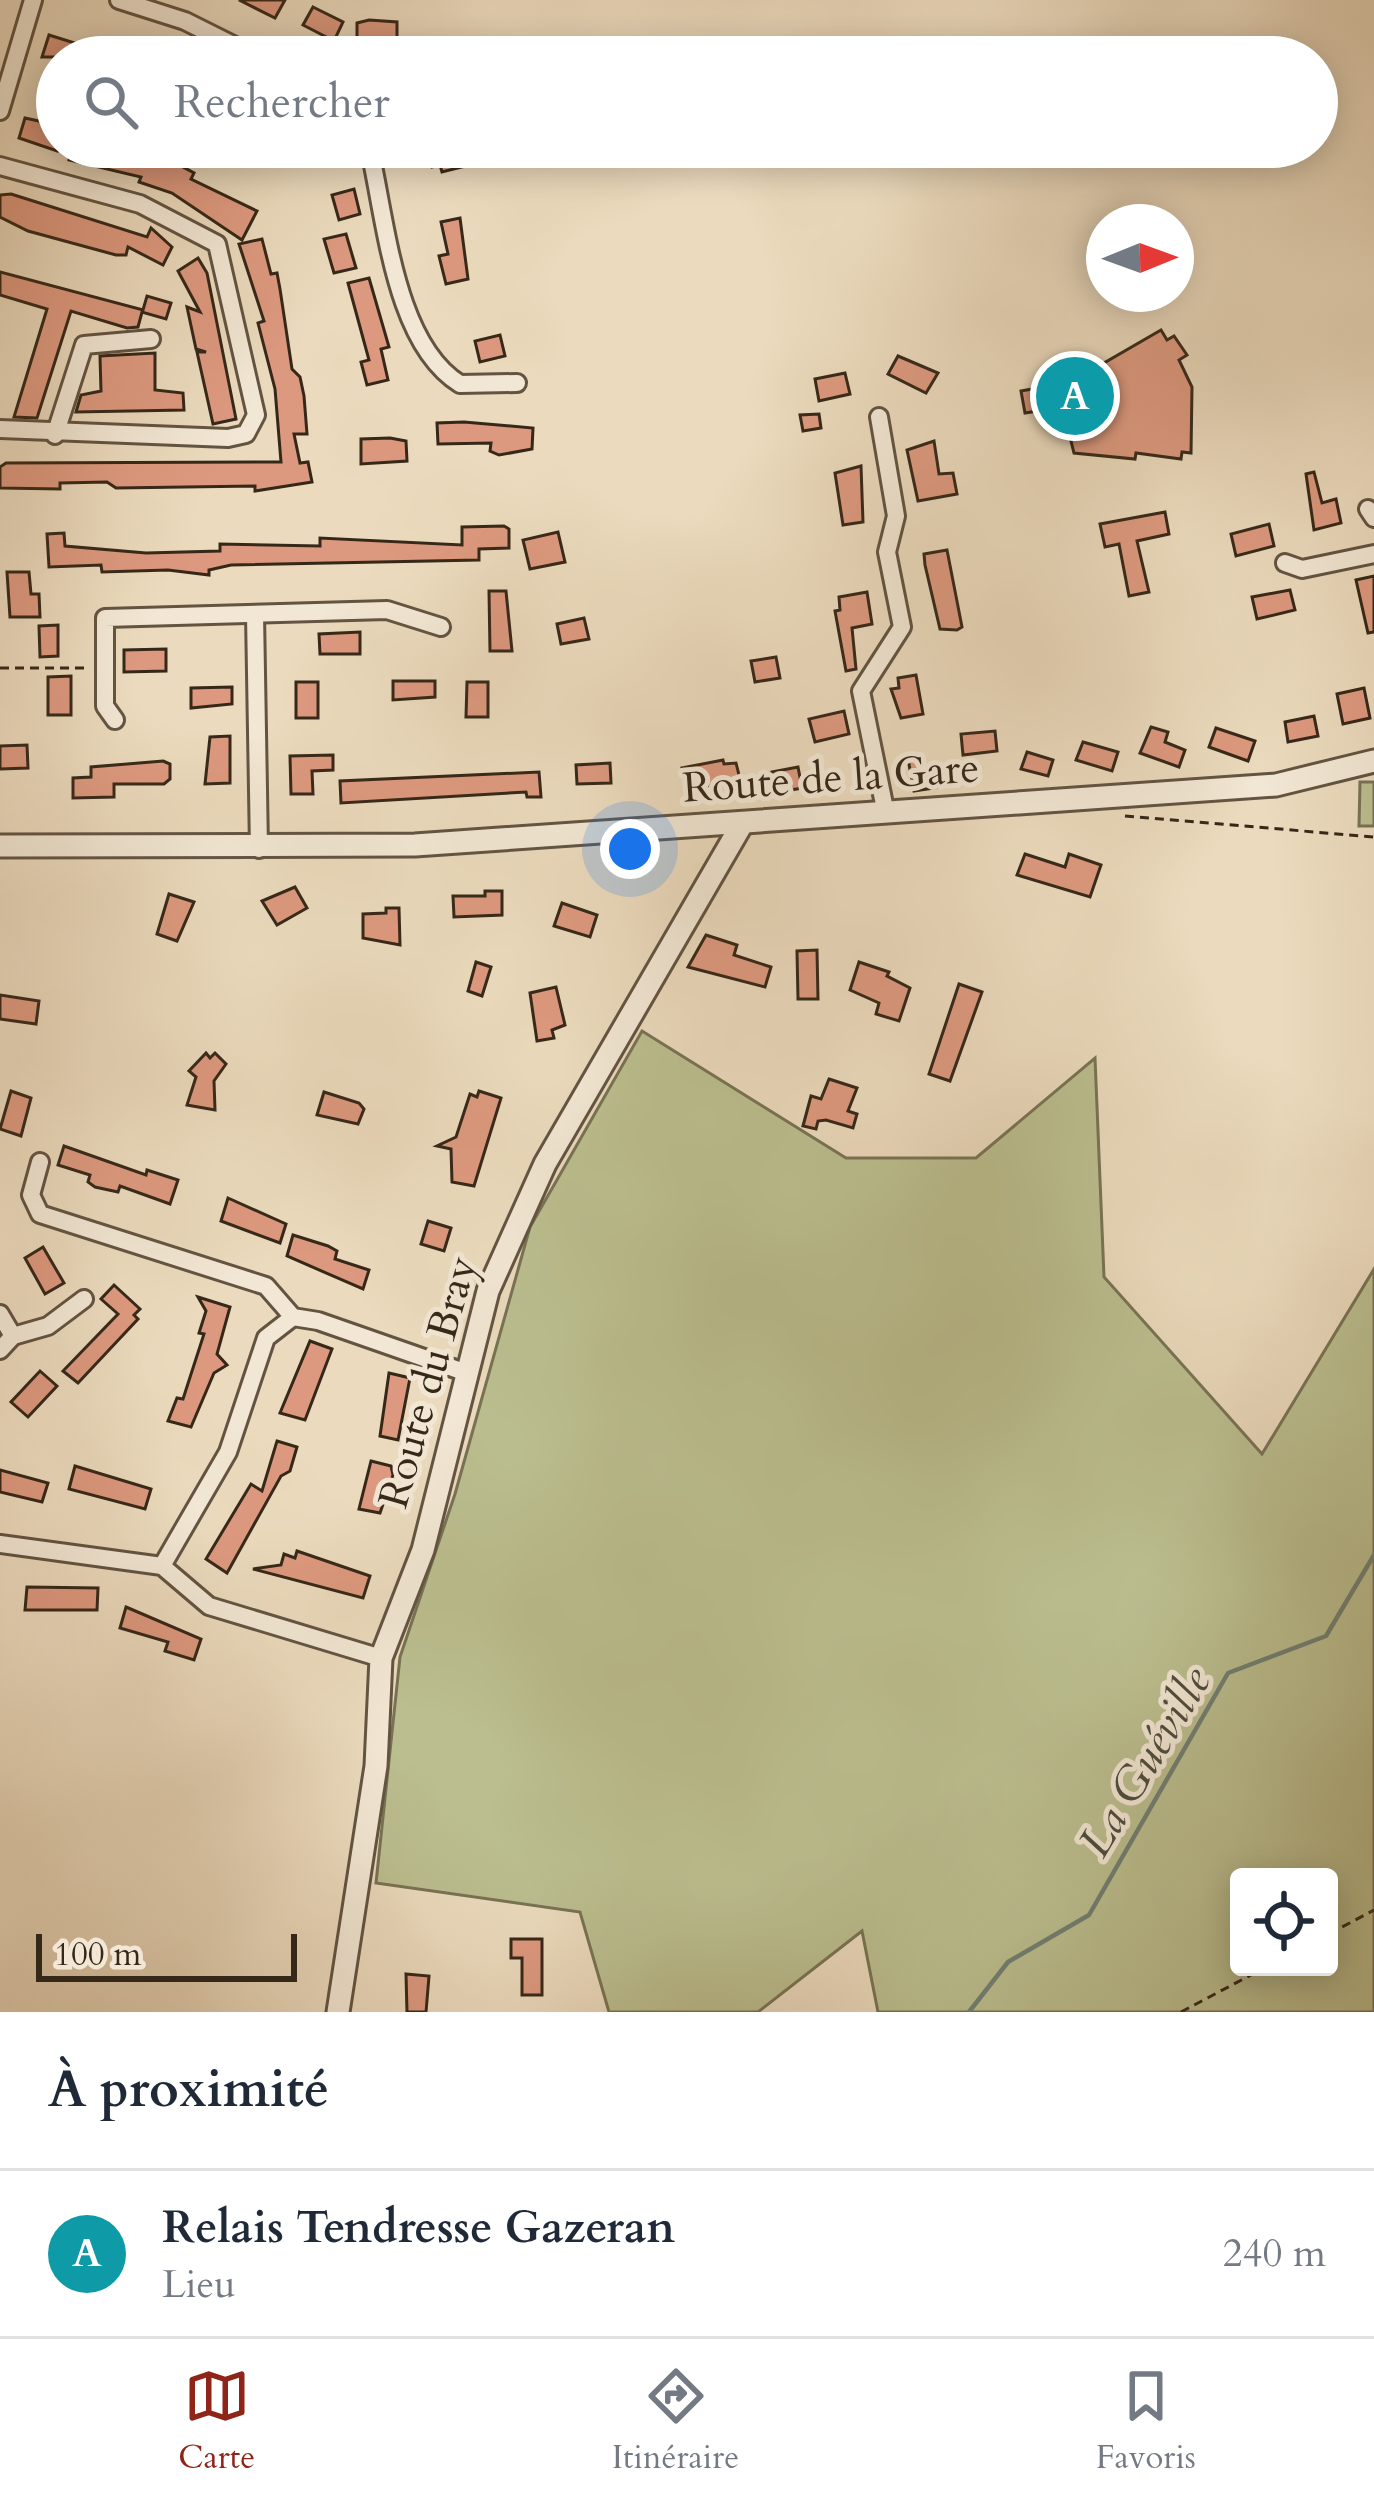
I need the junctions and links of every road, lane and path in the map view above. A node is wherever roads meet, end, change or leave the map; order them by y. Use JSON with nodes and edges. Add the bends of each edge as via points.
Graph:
{"nodes":[{"id":1,"x":33,"y":0,"type":"edge"},
{"id":2,"x":118,"y":0,"type":"edge"},
{"id":3,"x":215,"y":36,"type":"edge"},
{"id":4,"x":0,"y":111,"type":"edge"},
{"id":5,"x":0,"y":166,"type":"edge"},
{"id":6,"x":374,"y":168,"type":"edge"},
{"id":7,"x":151,"y":339,"type":"dead end"},
{"id":8,"x":517,"y":383,"type":"dead end"},
{"id":9,"x":879,"y":417,"type":"dead end"},
{"id":10,"x":0,"y":429,"type":"edge"},
{"id":11,"x":55,"y":435,"type":"junction"},
{"id":12,"x":1374,"y":554,"type":"edge"},
{"id":13,"x":1285,"y":563,"type":"dead end"},
{"id":14,"x":255,"y":614,"type":"junction"},
{"id":15,"x":441,"y":627,"type":"dead end"},
{"id":16,"x":0,"y":668,"type":"edge"},
{"id":17,"x":105,"y":668,"type":"junction"},
{"id":18,"x":115,"y":720,"type":"dead end"},
{"id":19,"x":1374,"y":761,"type":"edge"},
{"id":20,"x":886,"y":814,"type":"junction"},
{"id":21,"x":1110,"y":815,"type":"dead end"},
{"id":22,"x":742,"y":824,"type":"junction"},
{"id":23,"x":1374,"y":837,"type":"edge"},
{"id":24,"x":1,"y":846,"type":"edge"},
{"id":25,"x":259,"y":849,"type":"junction"},
{"id":26,"x":40,"y":1162,"type":"dead end"},
{"id":27,"x":84,"y":1299,"type":"dead end"},
{"id":28,"x":0,"y":1314,"type":"edge"},
{"id":29,"x":292,"y":1317,"type":"junction"},
{"id":30,"x":6,"y":1343,"type":"edge"},
{"id":31,"x":467,"y":1373,"type":"junction"},
{"id":32,"x":0,"y":1544,"type":"edge"},
{"id":33,"x":162,"y":1566,"type":"junction"},
{"id":34,"x":381,"y":1658,"type":"junction"},
{"id":35,"x":1374,"y":1910,"type":"edge"},
{"id":36,"x":1338,"y":1929,"type":"edge"},
{"id":37,"x":1249,"y":1976,"type":"edge"},
{"id":38,"x":338,"y":2012,"type":"edge"},
{"id":39,"x":1181,"y":2012,"type":"edge"}],
"edges":[{"from":1,"to":4,"type":"street"},
{"from":2,"to":3,"type":"street"},
{"from":5,"to":11,"type":"street","via":[[140,205],[217,244],[256,415],[246,434],[228,438]]},
{"from":6,"to":8,"type":"street","via":[[408,315],[428,358],[460,384]]},
{"from":7,"to":11,"type":"street","via":[[84,344]]},
{"from":9,"to":20,"type":"street","via":[[896,516],[887,552],[902,627],[861,691]]},
{"from":10,"to":11,"type":"street"},
{"from":12,"to":13,"type":"street","via":[[1302,569]]},
{"from":14,"to":15,"type":"street","via":[[387,610]]},
{"from":14,"to":17,"type":"street","via":[[105,618]]},
{"from":14,"to":25,"type":"street"},
{"from":16,"to":17,"type":"path"},
{"from":17,"to":18,"type":"street","via":[[105,706]]},
{"from":19,"to":20,"type":"street","name":"Route de la Gare","via":[[1276,785]]},
{"from":20,"to":22,"type":"street","name":"Route de la Gare"},
{"from":21,"to":23,"type":"path"},
{"from":22,"to":25,"type":"street","name":"Route de la Gare"},
{"from":22,"to":31,"type":"street","name":"Route du Bray","via":[[544,1163],[488,1291]]},
{"from":24,"to":25,"type":"street","name":"Route de la Gare"},
{"from":26,"to":29,"type":"street","via":[[31,1195],[40,1214],[266,1286]]},
{"from":27,"to":30,"type":"street"},
{"from":28,"to":30,"type":"street"},
{"from":29,"to":31,"type":"street"},
{"from":29,"to":33,"type":"street","via":[[266,1338],[228,1452]]},
{"from":31,"to":34,"type":"street","name":"Route du Bray","via":[[422,1550]]},
{"from":32,"to":33,"type":"street"},
{"from":33,"to":34,"type":"street","via":[[209,1606]]},
{"from":34,"to":38,"type":"street","name":"Route du Bray","via":[[376,1766]]},
{"from":35,"to":36,"type":"path"},
{"from":37,"to":39,"type":"path"}]}
